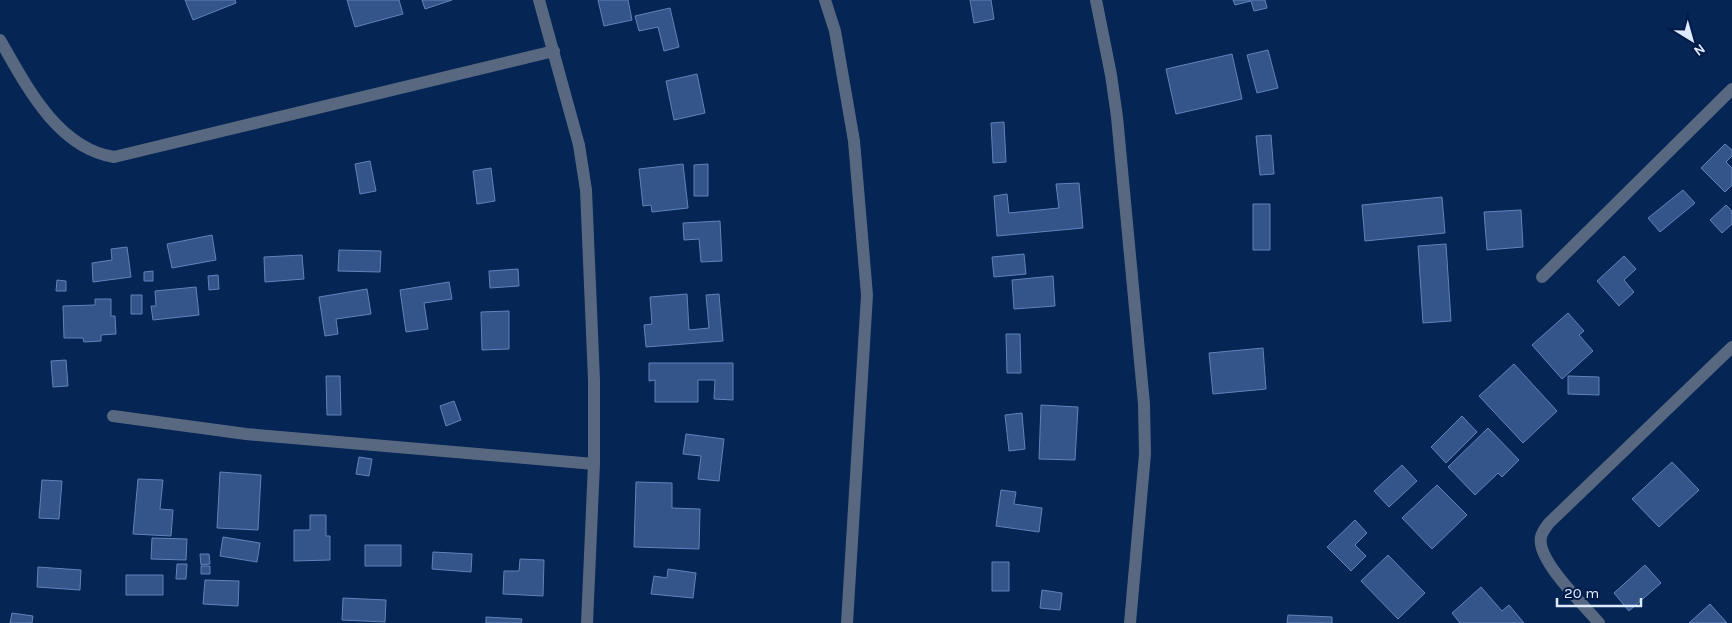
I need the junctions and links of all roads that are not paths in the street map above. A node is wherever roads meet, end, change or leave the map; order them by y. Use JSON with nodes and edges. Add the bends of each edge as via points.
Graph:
{"nodes":[{"id":1,"x":539,"y":0,"type":"edge"},
{"id":2,"x":825,"y":0,"type":"edge"},
{"id":3,"x":1096,"y":0,"type":"edge"},
{"id":4,"x":0,"y":40,"type":"edge"},
{"id":5,"x":554,"y":51,"type":"junction"},
{"id":6,"x":1732,"y":89,"type":"edge"},
{"id":7,"x":1542,"y":277,"type":"dead end"},
{"id":8,"x":1732,"y":347,"type":"edge"},
{"id":9,"x":113,"y":416,"type":"dead end"},
{"id":10,"x":594,"y":464,"type":"junction"},
{"id":11,"x":587,"y":623,"type":"edge"},
{"id":12,"x":847,"y":623,"type":"edge"},
{"id":13,"x":1130,"y":623,"type":"edge"},
{"id":14,"x":1599,"y":623,"type":"edge"}],
"edges":[{"from":1,"to":5,"type":"street"},
{"from":2,"to":12,"type":"street","via":[[835,31],[854,141],[866,295]]},
{"from":3,"to":13,"type":"street","via":[[1117,117],[1144,404],[1145,454]]},
{"from":4,"to":5,"type":"street","via":[[21,77],[55,124],[85,148],[114,157]]},
{"from":5,"to":10,"type":"street","via":[[579,145],[586,190]]},
{"from":6,"to":7,"type":"street"},
{"from":8,"to":14,"type":"street","via":[[1549,523],[1541,536],[1547,563]]},
{"from":9,"to":10,"type":"street","via":[[246,434]]},
{"from":10,"to":11,"type":"street"}]}
